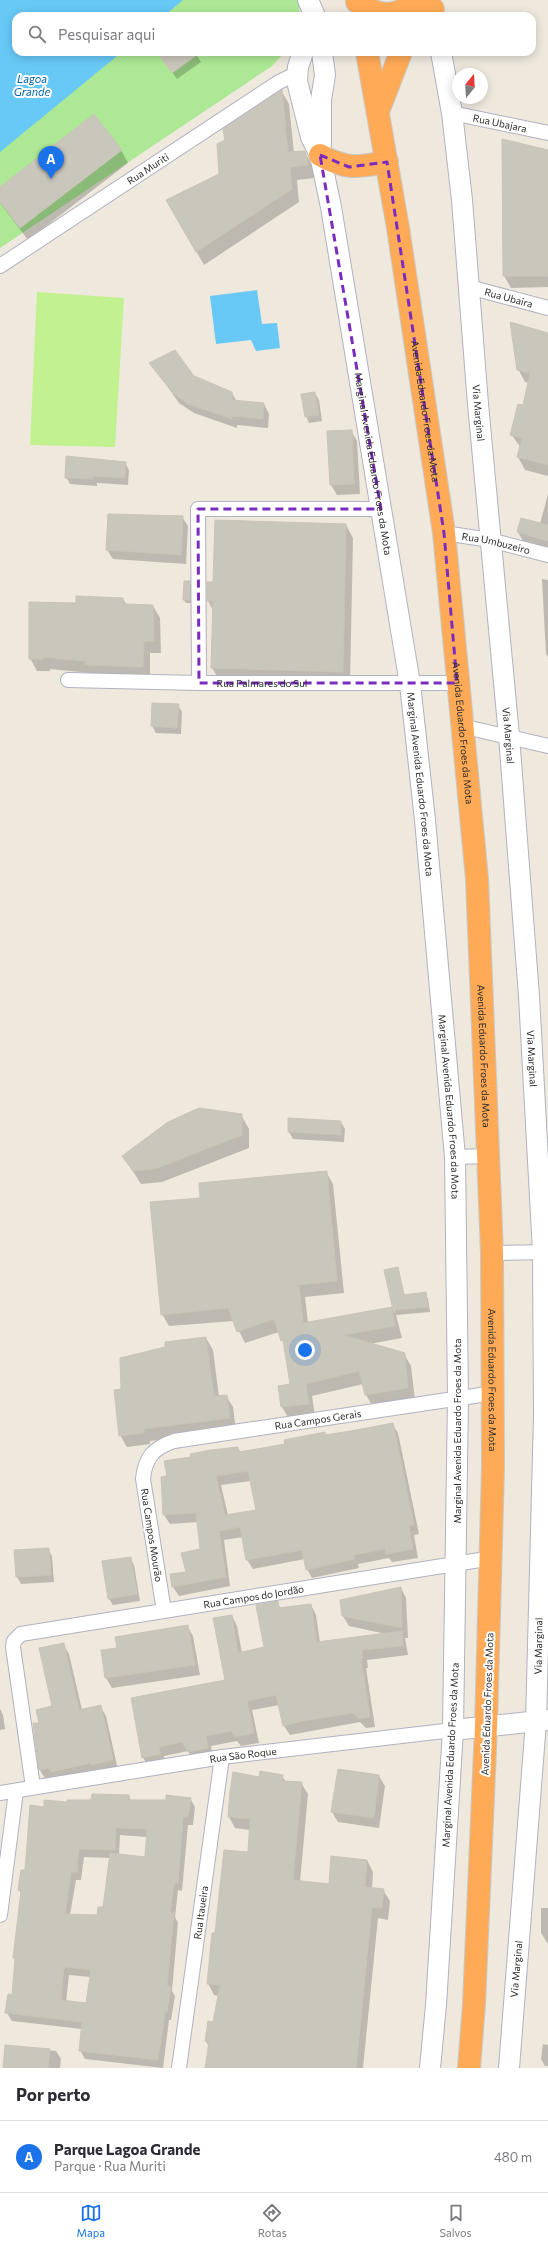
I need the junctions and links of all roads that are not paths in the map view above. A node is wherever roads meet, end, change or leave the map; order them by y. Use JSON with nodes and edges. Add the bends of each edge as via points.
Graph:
{"nodes":[{"id":1,"x":358,"y":6,"type":"edge"},
{"id":2,"x":428,"y":10,"type":"edge"},
{"id":3,"x":371,"y":12,"type":"edge"},
{"id":4,"x":401,"y":12,"type":"edge"},
{"id":5,"x":368,"y":56,"type":"edge"},
{"id":6,"x":399,"y":56,"type":"edge"},
{"id":7,"x":442,"y":56,"type":"edge"},
{"id":8,"x":323,"y":58,"type":"edge"},
{"id":9,"x":300,"y":69,"type":"edge"},
{"id":10,"x":324,"y":84,"type":"junction"},
{"id":11,"x":378,"y":110,"type":"junction"},
{"id":12,"x":452,"y":113,"type":"junction"},
{"id":13,"x":548,"y":133,"type":"edge"},
{"id":14,"x":320,"y":155,"type":"junction"},
{"id":15,"x":387,"y":162,"type":"junction"},
{"id":16,"x":0,"y":266,"type":"edge"},
{"id":17,"x":469,"y":286,"type":"junction"},
{"id":18,"x":548,"y":308,"type":"edge"},
{"id":19,"x":381,"y":509,"type":"junction"},
{"id":20,"x":444,"y":533,"type":"junction"},
{"id":21,"x":490,"y":540,"type":"junction"},
{"id":22,"x":548,"y":555,"type":"edge"},
{"id":23,"x":68,"y":680,"type":"dead end"},
{"id":24,"x":199,"y":683,"type":"junction"},
{"id":25,"x":457,"y":683,"type":"junction"},
{"id":26,"x":410,"y":684,"type":"junction"},
{"id":27,"x":461,"y":726,"type":"junction"},
{"id":28,"x":509,"y":736,"type":"junction"},
{"id":29,"x":548,"y":746,"type":"edge"},
{"id":30,"x":489,"y":1156,"type":"junction"},
{"id":31,"x":455,"y":1157,"type":"junction"},
{"id":32,"x":545,"y":1252,"type":"edge"},
{"id":33,"x":492,"y":1253,"type":"junction"},
{"id":34,"x":494,"y":1393,"type":"junction"},
{"id":35,"x":458,"y":1398,"type":"junction"},
{"id":36,"x":148,"y":1458,"type":"joint"},
{"id":37,"x":492,"y":1558,"type":"junction"},
{"id":38,"x":457,"y":1564,"type":"junction"},
{"id":39,"x":164,"y":1612,"type":"junction"},
{"id":40,"x":542,"y":1721,"type":"edge"},
{"id":41,"x":486,"y":1726,"type":"junction"},
{"id":42,"x":453,"y":1730,"type":"junction"},
{"id":43,"x":222,"y":1757,"type":"junction"},
{"id":44,"x":33,"y":1787,"type":"junction"},
{"id":45,"x":16,"y":1791,"type":"junction"},
{"id":46,"x":0,"y":1793,"type":"edge"},
{"id":47,"x":0,"y":1915,"type":"edge"},
{"id":48,"x":179,"y":2068,"type":"edge"},
{"id":49,"x":430,"y":2068,"type":"edge"},
{"id":50,"x":469,"y":2068,"type":"edge"},
{"id":51,"x":509,"y":2068,"type":"edge"}],
"edges":[{"from":1,"to":3,"type":"highway"},
{"from":2,"to":4,"type":"highway"},
{"from":5,"to":11,"type":"highway","name":"Avenida Eduardo Froes da Mota"},
{"from":6,"to":11,"type":"highway"},
{"from":7,"to":12,"type":"street","name":"Via Marginal"},
{"from":8,"to":9,"type":"street","via":[[310,60]]},
{"from":8,"to":10,"type":"street","name":"Marginal Avenida Eduardo Froes da Mota"},
{"from":9,"to":10,"type":"street","via":[[312,90]]},
{"from":9,"to":14,"type":"street","name":"Marginal Avenida Eduardo Froes da Mota","via":[[311,137]]},
{"from":9,"to":16,"type":"street","name":"Rua Muriti"},
{"from":10,"to":14,"type":"street","name":"Marginal Avenida Eduardo Froes da Mota","via":[[321,100]]},
{"from":11,"to":15,"type":"highway","name":"Avenida Eduardo Froes da Mota"},
{"from":12,"to":13,"type":"street","name":"Rua Ubajara"},
{"from":12,"to":17,"type":"street","name":"Via Marginal"},
{"from":14,"to":15,"type":"highway","via":[[349,167]]},
{"from":14,"to":19,"type":"street","name":"Marginal Avenida Eduardo Froes da Mota","via":[[331,207]]},
{"from":15,"to":20,"type":"highway","name":"Avenida Eduardo Froes da Mota"},
{"from":17,"to":18,"type":"street","name":"Rua Ubaira"},
{"from":17,"to":21,"type":"street","name":"Via Marginal"},
{"from":19,"to":24,"type":"street","via":[[198,509]]},
{"from":19,"to":26,"type":"street","name":"Marginal Avenida Eduardo Froes da Mota"},
{"from":20,"to":21,"type":"street","name":"Rua Umbuzeiro"},
{"from":20,"to":25,"type":"highway","name":"Avenida Eduardo Froes da Mota"},
{"from":21,"to":22,"type":"street","name":"Rua Umbuzeiro"},
{"from":21,"to":28,"type":"street","name":"Via Marginal"},
{"from":23,"to":24,"type":"street","name":"Rua Palmares do Sul"},
{"from":24,"to":26,"type":"street","name":"Rua Palmares do Sul"},
{"from":25,"to":26,"type":"street","name":"Rua Palmares do Sul"},
{"from":25,"to":27,"type":"highway","name":"Avenida Eduardo Froes da Mota"},
{"from":26,"to":31,"type":"street","name":"Marginal Avenida Eduardo Froes da Mota","via":[[425,820]]},
{"from":27,"to":28,"type":"street"},
{"from":27,"to":30,"type":"highway","name":"Avenida Eduardo Froes da Mota","via":[[477,879]]},
{"from":28,"to":29,"type":"street"},
{"from":28,"to":32,"type":"street","name":"Via Marginal"},
{"from":30,"to":31,"type":"street"},
{"from":30,"to":33,"type":"highway","name":"Avenida Eduardo Froes da Mota"},
{"from":31,"to":35,"type":"street","name":"Marginal Avenida Eduardo Froes da Mota"},
{"from":32,"to":33,"type":"street"},
{"from":32,"to":40,"type":"street","name":"Via Marginal"},
{"from":33,"to":34,"type":"highway","name":"Avenida Eduardo Froes da Mota"},
{"from":34,"to":35,"type":"street","name":"Rua Campos Gerais"},
{"from":34,"to":37,"type":"highway","name":"Avenida Eduardo Froes da Mota"},
{"from":35,"to":36,"type":"street","name":"Rua Campos Gerais","via":[[174,1441],[154,1450]]},
{"from":35,"to":38,"type":"street","name":"Marginal Avenida Eduardo Froes da Mota"},
{"from":36,"to":39,"type":"street","name":"Rua Campos Mourão","via":[[144,1469],[144,1490]]},
{"from":37,"to":38,"type":"street","name":"Rua Campos do Jordão"},
{"from":37,"to":41,"type":"highway","name":"Avenida Eduardo Froes da Mota"},
{"from":38,"to":39,"type":"street","name":"Rua Campos do Jordão"},
{"from":38,"to":42,"type":"street","name":"Marginal Avenida Eduardo Froes da Mota"},
{"from":39,"to":44,"type":"street","name":"Rua Campos do Jordão","via":[[26,1632],[17,1637],[13,1647]]},
{"from":40,"to":41,"type":"street","name":"Rua São Roque"},
{"from":40,"to":51,"type":"street","name":"Via Marginal"},
{"from":41,"to":42,"type":"street","name":"Rua São Roque"},
{"from":41,"to":50,"type":"highway","name":"Avenida Eduardo Froes da Mota"},
{"from":42,"to":43,"type":"street","name":"Rua São Roque"},
{"from":42,"to":49,"type":"street","name":"Marginal Avenida Eduardo Froes da Mota"},
{"from":43,"to":44,"type":"street","name":"Rua São Roque"},
{"from":43,"to":48,"type":"street","name":"Rua Itaueira"},
{"from":44,"to":45,"type":"street","name":"Rua São Roque"},
{"from":45,"to":46,"type":"street","name":"Rua São Roque"},
{"from":45,"to":47,"type":"street"}]}
